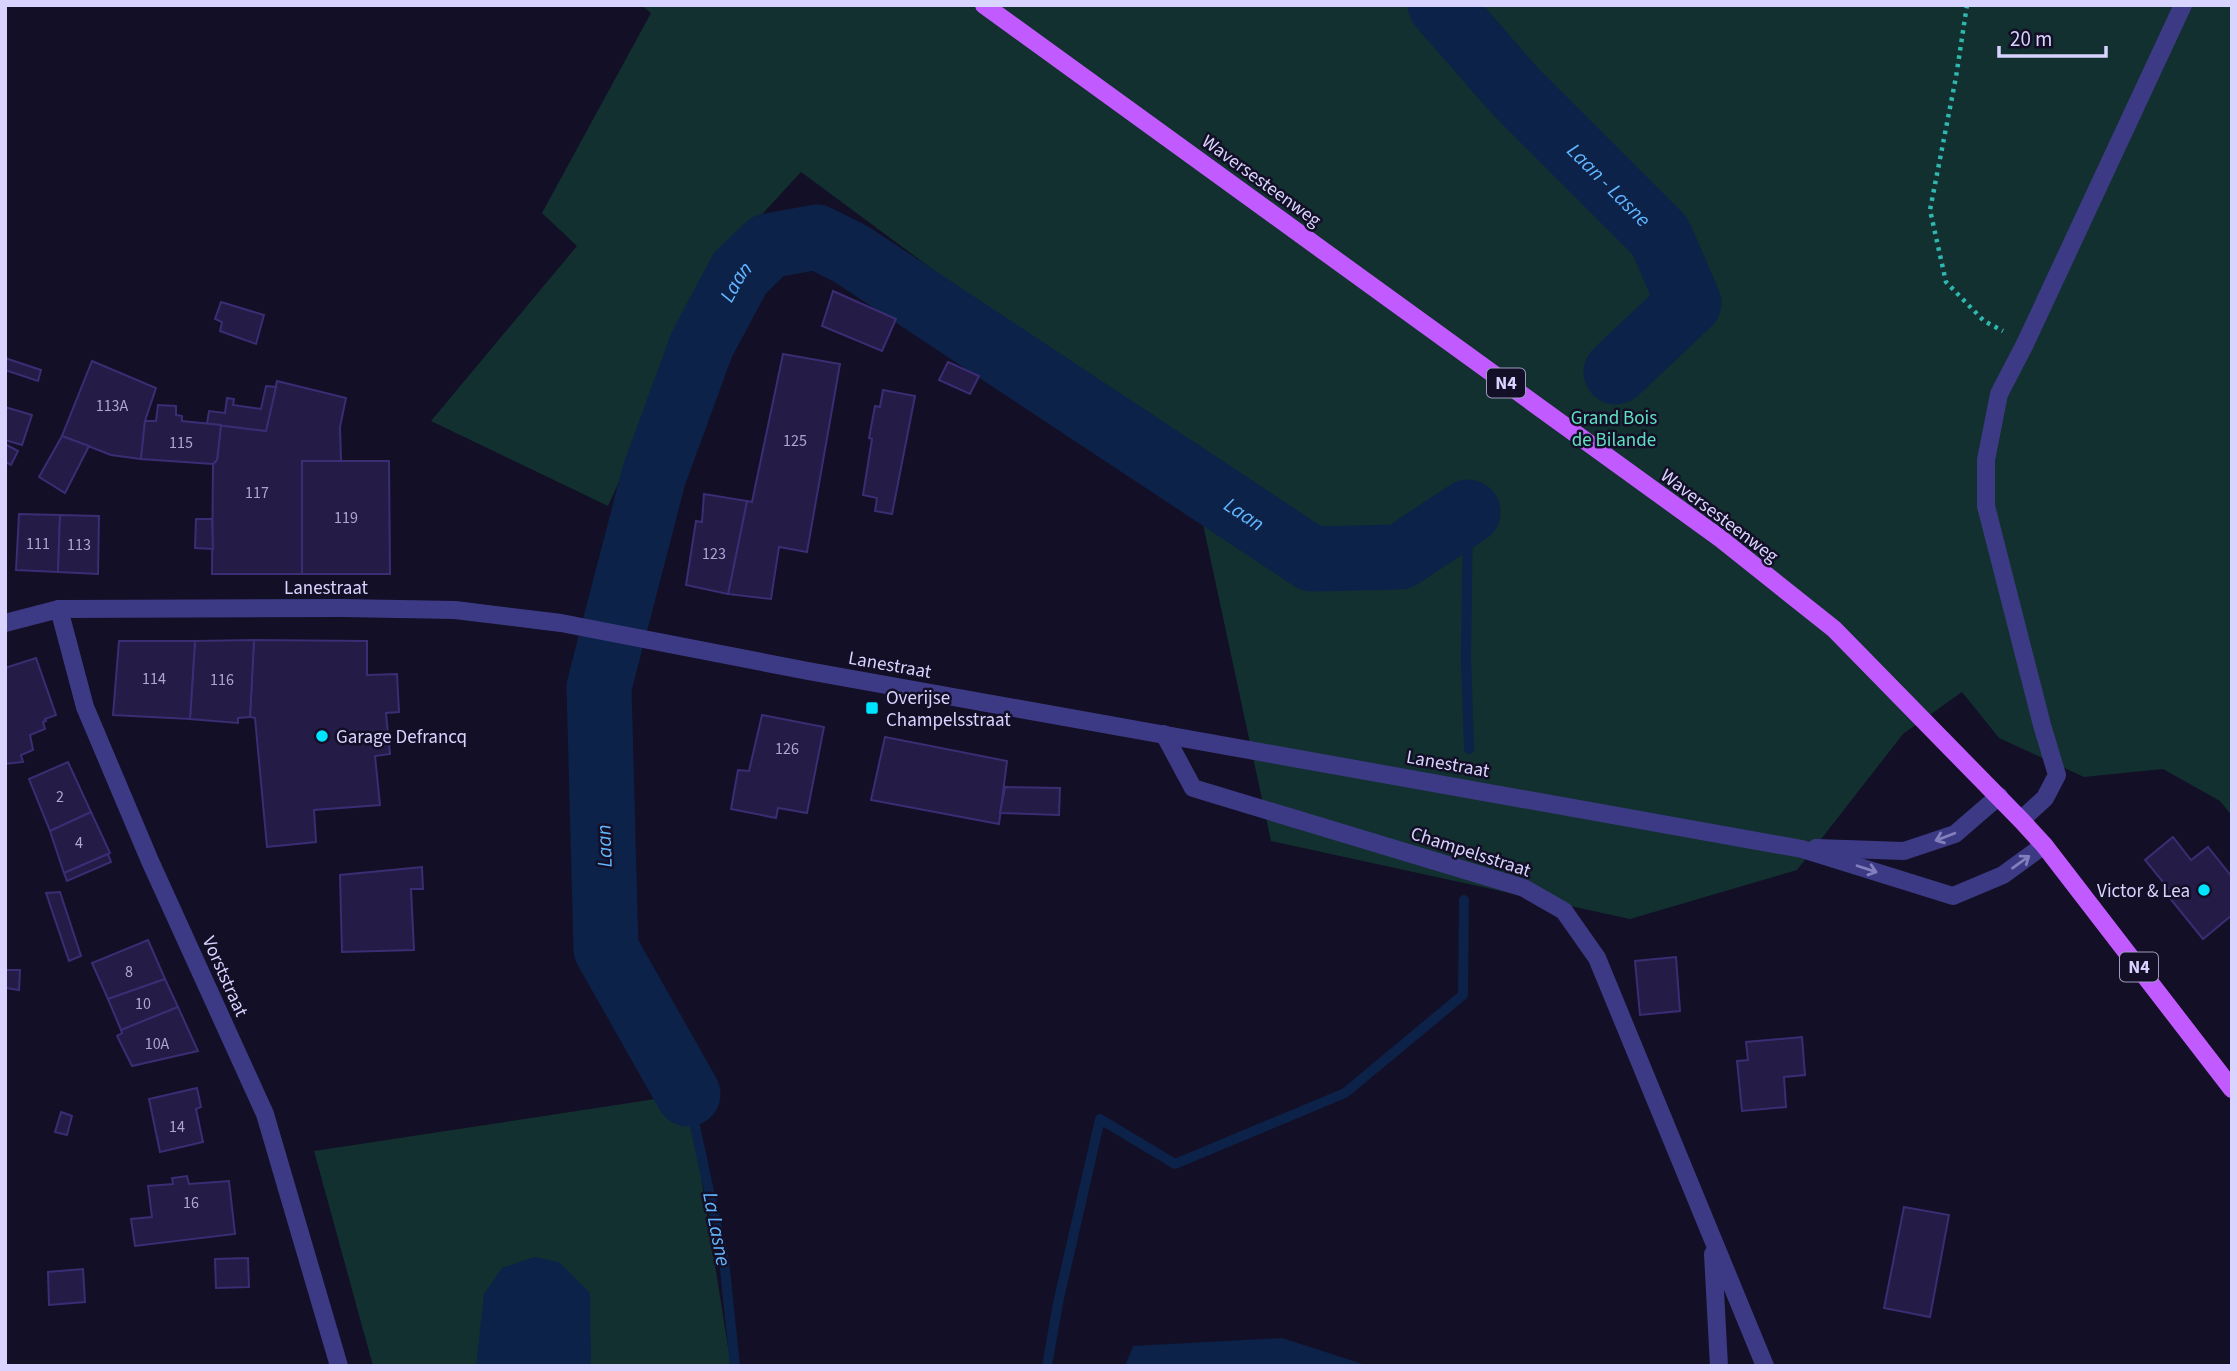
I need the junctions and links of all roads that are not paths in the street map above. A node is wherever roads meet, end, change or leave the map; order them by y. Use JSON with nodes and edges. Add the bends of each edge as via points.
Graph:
{"nodes":[{"id":1,"x":984,"y":5,"type":"edge"},
{"id":2,"x":2183,"y":5,"type":"edge"},
{"id":3,"x":59,"y":609,"type":"junction"},
{"id":4,"x":5,"y":622,"type":"edge"},
{"id":5,"x":1164,"y":734,"type":"junction"},
{"id":6,"x":1999,"y":796,"type":"junction"},
{"id":7,"x":2021,"y":820,"type":"junction"},
{"id":8,"x":2044,"y":845,"type":"junction"},
{"id":9,"x":1802,"y":849,"type":"junction"},
{"id":10,"x":2232,"y":1089,"type":"edge"},
{"id":11,"x":1713,"y":1241,"type":"junction"},
{"id":12,"x":339,"y":1366,"type":"edge"},
{"id":13,"x":1719,"y":1366,"type":"edge"},
{"id":14,"x":1765,"y":1366,"type":"edge"}],
"edges":[{"from":1,"to":6,"type":"main road","name":"Waversesteenweg","number":"N4","via":[[1721,539],[1833,629]]},
{"from":2,"to":7,"type":"street","via":[[1999,394],[1986,460],[1986,506],[2057,775],[2045,798]]},
{"from":3,"to":4,"type":"street","name":"Lanestraat"},
{"from":3,"to":5,"type":"street","name":"Lanestraat","via":[[455,610],[561,623]]},
{"from":3,"to":12,"type":"street","name":"Vorststraat","via":[[85,707],[265,1114]]},
{"from":5,"to":9,"type":"street","name":"Lanestraat"},
{"from":5,"to":11,"type":"street","name":"Champelsstraat","via":[[1193,788],[1524,888],[1564,911],[1597,958]]},
{"from":6,"to":7,"type":"main road","name":"Waversesteenweg","number":"N4"},
{"from":6,"to":9,"type":"street","name":"Lanestraat","one_way":true,"via":[[1955,834],[1904,851]]},
{"from":7,"to":8,"type":"main road","name":"Waversesteenweg","number":"N4"},
{"from":9,"to":8,"type":"street","name":"Lanestraat","one_way":true,"via":[[1953,896],[2004,874]]},
{"from":8,"to":10,"type":"main road","name":"Waversesteenweg","number":"N4"},
{"from":11,"to":13,"type":"street","name":"Champelsstraat"},
{"from":11,"to":14,"type":"street","name":"Champelsstraat"}]}
